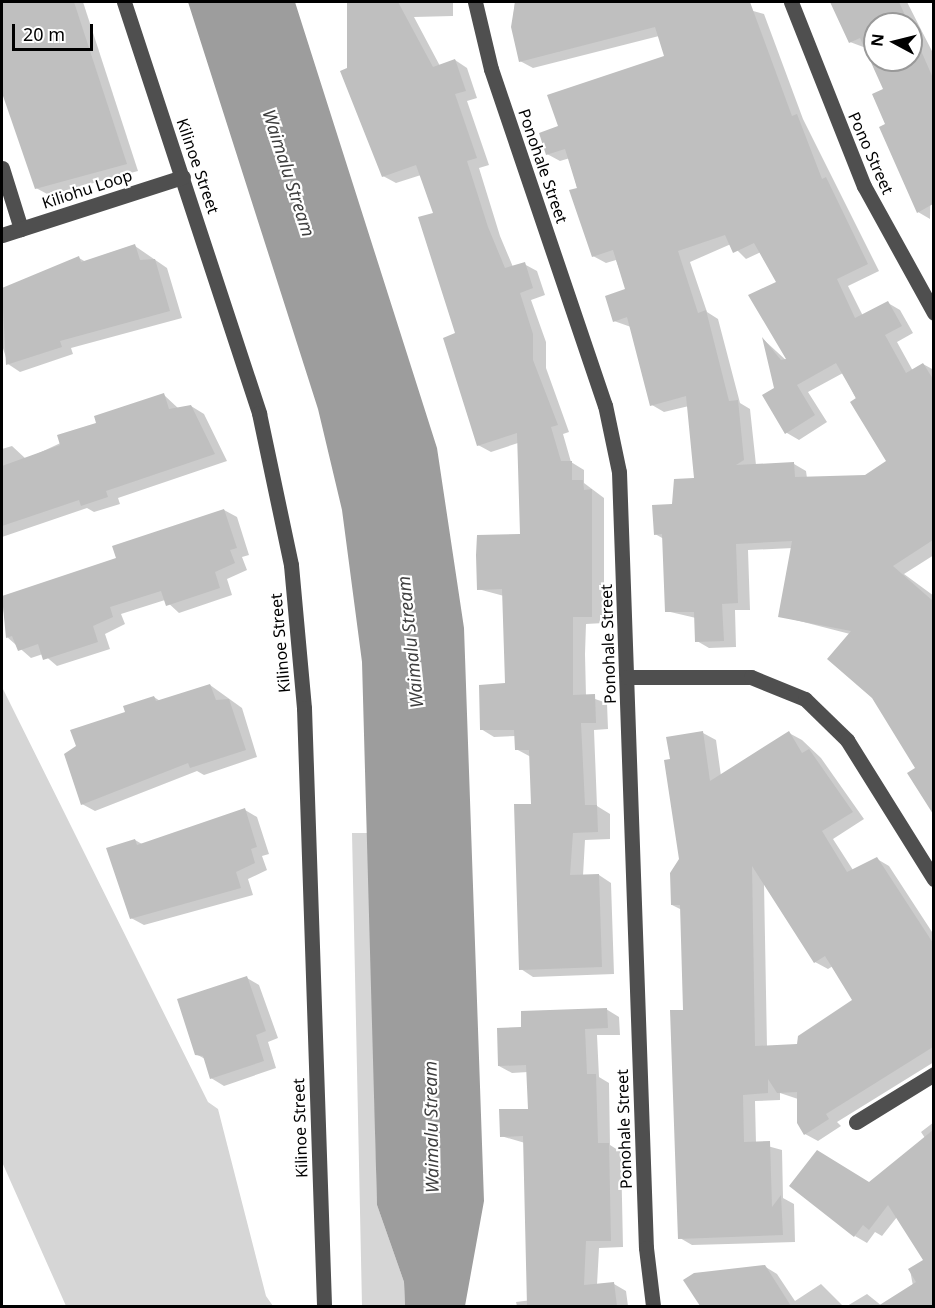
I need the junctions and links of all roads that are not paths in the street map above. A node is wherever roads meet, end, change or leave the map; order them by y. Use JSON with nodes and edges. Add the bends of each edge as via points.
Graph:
{"nodes":[{"id":1,"x":124,"y":2,"type":"edge"},
{"id":2,"x":475,"y":2,"type":"edge"},
{"id":3,"x":791,"y":2,"type":"edge"},
{"id":4,"x":2,"y":168,"type":"edge"},
{"id":5,"x":183,"y":177,"type":"junction"},
{"id":6,"x":21,"y":229,"type":"junction"},
{"id":7,"x":2,"y":235,"type":"edge"},
{"id":8,"x":933,"y":313,"type":"edge"},
{"id":9,"x":627,"y":677,"type":"junction"},
{"id":10,"x":933,"y":879,"type":"edge"},
{"id":11,"x":933,"y":1074,"type":"edge"},
{"id":12,"x":856,"y":1122,"type":"dead end"},
{"id":13,"x":324,"y":1306,"type":"edge"},
{"id":14,"x":653,"y":1306,"type":"edge"}],
"edges":[{"from":1,"to":5,"type":"street","name":"Kilinoe Street"},
{"from":2,"to":9,"type":"street","name":"Ponohale Street","via":[[491,69],[614,440]]},
{"from":3,"to":8,"type":"street","name":"Pono Street","via":[[864,186]]},
{"from":4,"to":6,"type":"street"},
{"from":5,"to":6,"type":"street","name":"Kiliohu Loop"},
{"from":5,"to":13,"type":"street","name":"Kilinoe Street","via":[[260,413],[297,616]]},
{"from":6,"to":7,"type":"street","name":"Kiliohu Loop"},
{"from":9,"to":10,"type":"street","via":[[751,677],[805,699],[847,740]]},
{"from":9,"to":14,"type":"street","name":"Ponohale Street","via":[[646,1248]]},
{"from":11,"to":12,"type":"street"}]}
